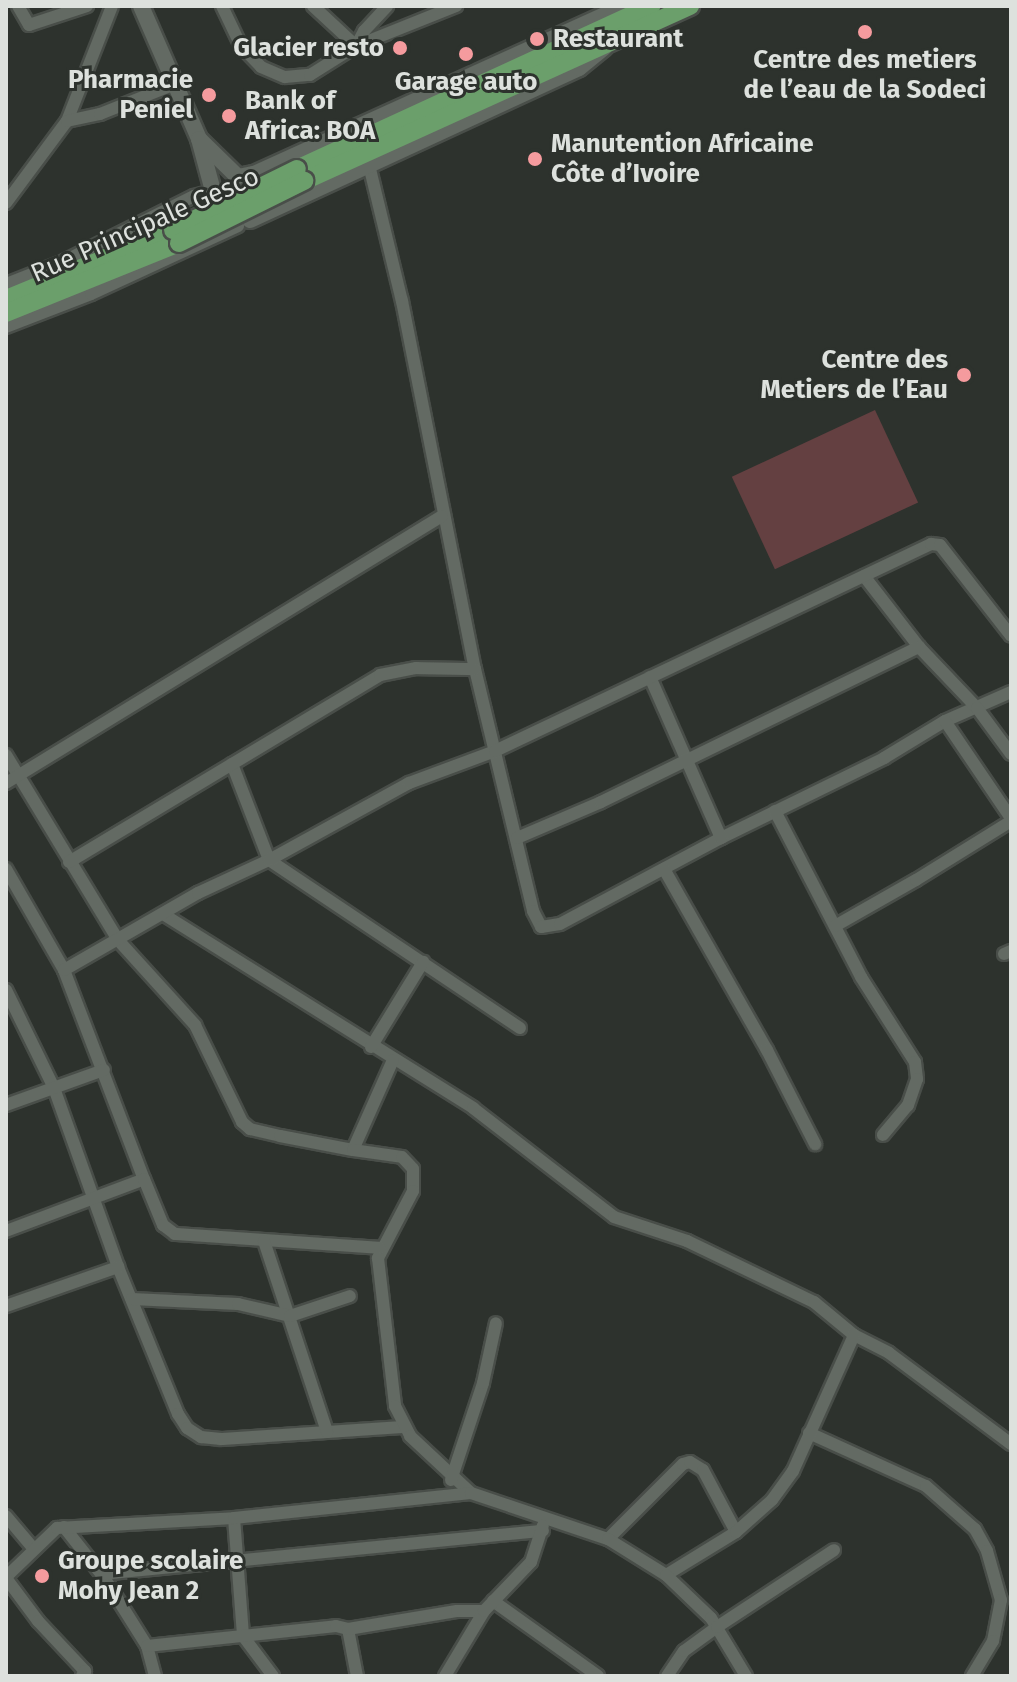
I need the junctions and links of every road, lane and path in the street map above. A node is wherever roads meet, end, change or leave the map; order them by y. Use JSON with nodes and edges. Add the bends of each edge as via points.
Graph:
{"nodes":[{"id":1,"x":18,"y":6,"type":"edge"},
{"id":2,"x":87,"y":6,"type":"edge"},
{"id":3,"x":112,"y":6,"type":"edge"},
{"id":4,"x":141,"y":6,"type":"edge"},
{"id":5,"x":222,"y":6,"type":"edge"},
{"id":6,"x":313,"y":6,"type":"edge"},
{"id":7,"x":387,"y":6,"type":"edge"},
{"id":8,"x":456,"y":6,"type":"edge"},
{"id":9,"x":624,"y":6,"type":"edge"},
{"id":10,"x":651,"y":6,"type":"edge"},
{"id":11,"x":690,"y":6,"type":"edge"},
{"id":12,"x":608,"y":43,"type":"junction"},
{"id":13,"x":356,"y":46,"type":"junction"},
{"id":14,"x":173,"y":85,"type":"junction"},
{"id":15,"x":423,"y":118,"type":"junction"},
{"id":16,"x":67,"y":121,"type":"junction"},
{"id":17,"x":199,"y":139,"type":"junction"},
{"id":18,"x":369,"y":165,"type":"junction"},
{"id":19,"x":238,"y":177,"type":"junction"},
{"id":20,"x":213,"y":191,"type":"junction"},
{"id":21,"x":6,"y":203,"type":"edge"},
{"id":22,"x":244,"y":223,"type":"junction"},
{"id":23,"x":176,"y":236,"type":"junction"},
{"id":24,"x":6,"y":284,"type":"edge"},
{"id":25,"x":6,"y":299,"type":"edge"},
{"id":26,"x":6,"y":313,"type":"edge"},
{"id":27,"x":6,"y":327,"type":"edge"},
{"id":28,"x":442,"y":516,"type":"junction"},
{"id":29,"x":864,"y":576,"type":"junction"},
{"id":30,"x":1011,"y":636,"type":"edge"},
{"id":31,"x":919,"y":647,"type":"junction"},
{"id":32,"x":475,"y":669,"type":"junction"},
{"id":33,"x":650,"y":677,"type":"junction"},
{"id":34,"x":1011,"y":692,"type":"edge"},
{"id":35,"x":977,"y":708,"type":"junction"},
{"id":36,"x":945,"y":721,"type":"junction"},
{"id":37,"x":495,"y":751,"type":"junction"},
{"id":38,"x":1011,"y":754,"type":"edge"},
{"id":39,"x":6,"y":755,"type":"edge"},
{"id":40,"x":688,"y":761,"type":"junction"},
{"id":41,"x":232,"y":764,"type":"junction"},
{"id":42,"x":12,"y":780,"type":"edge"},
{"id":43,"x":775,"y":811,"type":"junction"},
{"id":44,"x":1011,"y":820,"type":"edge"},
{"id":45,"x":517,"y":838,"type":"junction"},
{"id":46,"x":721,"y":838,"type":"junction"},
{"id":47,"x":269,"y":860,"type":"junction"},
{"id":48,"x":69,"y":862,"type":"junction"},
{"id":49,"x":664,"y":869,"type":"junction"},
{"id":50,"x":8,"y":876,"type":"edge"},
{"id":51,"x":163,"y":914,"type":"junction"},
{"id":52,"x":835,"y":926,"type":"junction"},
{"id":53,"x":118,"y":940,"type":"junction"},
{"id":54,"x":423,"y":962,"type":"junction"},
{"id":55,"x":64,"y":970,"type":"junction"},
{"id":56,"x":6,"y":990,"type":"edge"},
{"id":57,"x":520,"y":1028,"type":"dead end"},
{"id":58,"x":371,"y":1047,"type":"junction"},
{"id":59,"x":393,"y":1060,"type":"junction"},
{"id":60,"x":104,"y":1070,"type":"junction"},
{"id":61,"x":54,"y":1088,"type":"junction"},
{"id":62,"x":6,"y":1105,"type":"edge"},
{"id":63,"x":883,"y":1135,"type":"dead end"},
{"id":64,"x":815,"y":1144,"type":"dead end"},
{"id":65,"x":353,"y":1150,"type":"junction"},
{"id":66,"x":144,"y":1179,"type":"junction"},
{"id":67,"x":95,"y":1197,"type":"junction"},
{"id":68,"x":6,"y":1231,"type":"edge"},
{"id":69,"x":264,"y":1241,"type":"junction"},
{"id":70,"x":380,"y":1248,"type":"junction"},
{"id":71,"x":118,"y":1267,"type":"junction"},
{"id":72,"x":350,"y":1296,"type":"dead end"},
{"id":73,"x":132,"y":1299,"type":"junction"},
{"id":74,"x":6,"y":1306,"type":"edge"},
{"id":75,"x":290,"y":1316,"type":"junction"},
{"id":76,"x":496,"y":1323,"type":"dead end"},
{"id":77,"x":854,"y":1335,"type":"junction"},
{"id":78,"x":404,"y":1427,"type":"junction"},
{"id":79,"x":327,"y":1432,"type":"junction"},
{"id":80,"x":809,"y":1433,"type":"junction"},
{"id":81,"x":1011,"y":1444,"type":"edge"},
{"id":82,"x":452,"y":1476,"type":"junction"},
{"id":83,"x":471,"y":1493,"type":"junction"},
{"id":84,"x":447,"y":1495,"type":"junction"},
{"id":85,"x":545,"y":1515,"type":"junction"},
{"id":86,"x":6,"y":1516,"type":"edge"},
{"id":87,"x":234,"y":1518,"type":"junction"},
{"id":88,"x":64,"y":1527,"type":"junction"},
{"id":89,"x":543,"y":1531,"type":"junction"},
{"id":90,"x":736,"y":1532,"type":"junction"},
{"id":91,"x":608,"y":1539,"type":"junction"},
{"id":92,"x":33,"y":1548,"type":"junction"},
{"id":93,"x":834,"y":1550,"type":"dead end"},
{"id":94,"x":237,"y":1559,"type":"junction"},
{"id":95,"x":101,"y":1574,"type":"junction"},
{"id":96,"x":666,"y":1575,"type":"junction"},
{"id":97,"x":6,"y":1577,"type":"edge"},
{"id":98,"x":488,"y":1606,"type":"junction"},
{"id":99,"x":1005,"y":1619,"type":"edge"},
{"id":100,"x":717,"y":1627,"type":"junction"},
{"id":101,"x":348,"y":1629,"type":"junction"},
{"id":102,"x":243,"y":1636,"type":"junction"},
{"id":103,"x":147,"y":1646,"type":"junction"},
{"id":104,"x":82,"y":1676,"type":"edge"},
{"id":105,"x":155,"y":1676,"type":"edge"},
{"id":106,"x":273,"y":1676,"type":"edge"},
{"id":107,"x":357,"y":1676,"type":"edge"},
{"id":108,"x":445,"y":1676,"type":"edge"},
{"id":109,"x":598,"y":1676,"type":"edge"},
{"id":110,"x":667,"y":1676,"type":"edge"},
{"id":111,"x":746,"y":1676,"type":"edge"},
{"id":112,"x":971,"y":1676,"type":"edge"}],
"edges":[{"from":1,"to":2,"type":"street","via":[[25,21],[35,25]]},
{"from":3,"to":16,"type":"street"},
{"from":4,"to":14,"type":"street"},
{"from":5,"to":13,"type":"street","via":[[241,46],[261,67],[285,77],[310,75]]},
{"from":6,"to":13,"type":"street"},
{"from":7,"to":13,"type":"street"},
{"from":8,"to":13,"type":"street"},
{"from":9,"to":19,"type":"street"},
{"from":10,"to":15,"type":"main road"},
{"from":11,"to":12,"type":"main road"},
{"from":12,"to":15,"type":"main road"},
{"from":12,"to":18,"type":"street","via":[[579,68]]},
{"from":14,"to":16,"type":"street"},
{"from":14,"to":17,"type":"street"},
{"from":15,"to":23,"type":"main road","name":"Rue Principale Gesco","bridge":true},
{"from":16,"to":21,"type":"street"},
{"from":17,"to":19,"type":"street"},
{"from":17,"to":20,"type":"street"},
{"from":18,"to":22,"type":"street"},
{"from":18,"to":28,"type":"street","via":[[402,301]]},
{"from":19,"to":20,"type":"street","via":[[223,180]]},
{"from":19,"to":22,"type":"street","via":[[257,191],[258,207]]},
{"from":20,"to":22,"type":"street","via":[[213,213],[224,223]]},
{"from":20,"to":24,"type":"street"},
{"from":22,"to":27,"type":"street"},
{"from":23,"to":25,"type":"main road","name":"Rue Principale Gesco"},
{"from":23,"to":26,"type":"main road","name":"Rue Principale Gesco"},
{"from":28,"to":32,"type":"street"},
{"from":28,"to":42,"type":"street"},
{"from":29,"to":30,"type":"street","via":[[931,544],[940,545]]},
{"from":29,"to":31,"type":"street"},
{"from":29,"to":33,"type":"street"},
{"from":31,"to":35,"type":"street"},
{"from":31,"to":40,"type":"street"},
{"from":32,"to":37,"type":"street"},
{"from":32,"to":41,"type":"street","via":[[416,668],[380,675]]},
{"from":33,"to":37,"type":"street"},
{"from":33,"to":40,"type":"street"},
{"from":34,"to":35,"type":"street"},
{"from":35,"to":36,"type":"street"},
{"from":35,"to":38,"type":"street"},
{"from":36,"to":43,"type":"street","via":[[884,758]]},
{"from":36,"to":44,"type":"street"},
{"from":37,"to":45,"type":"street"},
{"from":37,"to":47,"type":"street","via":[[409,783]]},
{"from":39,"to":42,"type":"street"},
{"from":40,"to":45,"type":"street"},
{"from":40,"to":46,"type":"street"},
{"from":41,"to":47,"type":"street"},
{"from":41,"to":48,"type":"street"},
{"from":42,"to":48,"type":"street"},
{"from":43,"to":46,"type":"street"},
{"from":43,"to":52,"type":"street"},
{"from":44,"to":52,"type":"street"},
{"from":45,"to":49,"type":"street","via":[[533,911],[546,929]]},
{"from":46,"to":49,"type":"street"},
{"from":47,"to":51,"type":"street"},
{"from":47,"to":54,"type":"street"},
{"from":48,"to":53,"type":"street"},
{"from":49,"to":64,"type":"street"},
{"from":50,"to":55,"type":"street"},
{"from":51,"to":53,"type":"street"},
{"from":51,"to":58,"type":"street"},
{"from":52,"to":63,"type":"street","via":[[877,1007],[915,1062],[917,1079],[908,1105]]},
{"from":53,"to":55,"type":"street"},
{"from":53,"to":65,"type":"street","via":[[195,1025],[242,1122],[250,1129]]},
{"from":54,"to":57,"type":"street"},
{"from":54,"to":58,"type":"street"},
{"from":55,"to":60,"type":"street"},
{"from":56,"to":61,"type":"street"},
{"from":58,"to":59,"type":"street"},
{"from":59,"to":65,"type":"street"},
{"from":59,"to":77,"type":"street","via":[[496,1123],[614,1217],[687,1241],[814,1302]]},
{"from":60,"to":61,"type":"street"},
{"from":60,"to":66,"type":"street"},
{"from":61,"to":62,"type":"street"},
{"from":61,"to":67,"type":"street"},
{"from":65,"to":70,"type":"street","via":[[402,1157],[413,1169],[409,1200]]},
{"from":66,"to":67,"type":"street"},
{"from":66,"to":69,"type":"street","via":[[163,1225],[175,1234]]},
{"from":67,"to":68,"type":"street"},
{"from":67,"to":71,"type":"street"},
{"from":69,"to":70,"type":"street"},
{"from":69,"to":75,"type":"street"},
{"from":70,"to":78,"type":"street","via":[[388,1354],[395,1406]]},
{"from":71,"to":73,"type":"street"},
{"from":71,"to":74,"type":"street"},
{"from":72,"to":75,"type":"street"},
{"from":73,"to":75,"type":"street","via":[[238,1304]]},
{"from":73,"to":79,"type":"street","via":[[178,1414],[192,1433],[221,1439]]},
{"from":75,"to":79,"type":"street"},
{"from":76,"to":82,"type":"street","via":[[483,1383]]},
{"from":77,"to":80,"type":"street"},
{"from":77,"to":81,"type":"street","via":[[889,1353]]},
{"from":78,"to":79,"type":"street"},
{"from":78,"to":82,"type":"street"},
{"from":80,"to":90,"type":"street","via":[[786,1481]]},
{"from":80,"to":99,"type":"street","via":[[926,1486],[952,1506],[975,1529],[987,1551]]},
{"from":82,"to":83,"type":"street"},
{"from":82,"to":84,"type":"street"},
{"from":83,"to":84,"type":"street"},
{"from":83,"to":85,"type":"street"},
{"from":84,"to":87,"type":"street"},
{"from":85,"to":89,"type":"street"},
{"from":85,"to":91,"type":"street"},
{"from":86,"to":92,"type":"street"},
{"from":87,"to":88,"type":"street"},
{"from":87,"to":94,"type":"street"},
{"from":88,"to":92,"type":"street"},
{"from":88,"to":95,"type":"street"},
{"from":89,"to":94,"type":"street"},
{"from":89,"to":98,"type":"street","via":[[531,1562]]},
{"from":90,"to":91,"type":"street","via":[[703,1470],[690,1462]]},
{"from":90,"to":96,"type":"street"},
{"from":91,"to":96,"type":"street"},
{"from":92,"to":97,"type":"street"},
{"from":93,"to":100,"type":"street"},
{"from":94,"to":95,"type":"street"},
{"from":94,"to":102,"type":"street"},
{"from":95,"to":103,"type":"street"},
{"from":96,"to":100,"type":"street"},
{"from":97,"to":104,"type":"street","via":[[85,1671]]},
{"from":98,"to":101,"type":"street"},
{"from":98,"to":108,"type":"street"},
{"from":98,"to":109,"type":"street"},
{"from":99,"to":112,"type":"street"},
{"from":100,"to":110,"type":"street","via":[[684,1651]]},
{"from":100,"to":111,"type":"street"},
{"from":101,"to":102,"type":"street"},
{"from":101,"to":107,"type":"street"},
{"from":102,"to":103,"type":"street"},
{"from":102,"to":106,"type":"street"},
{"from":103,"to":105,"type":"street"}]}
